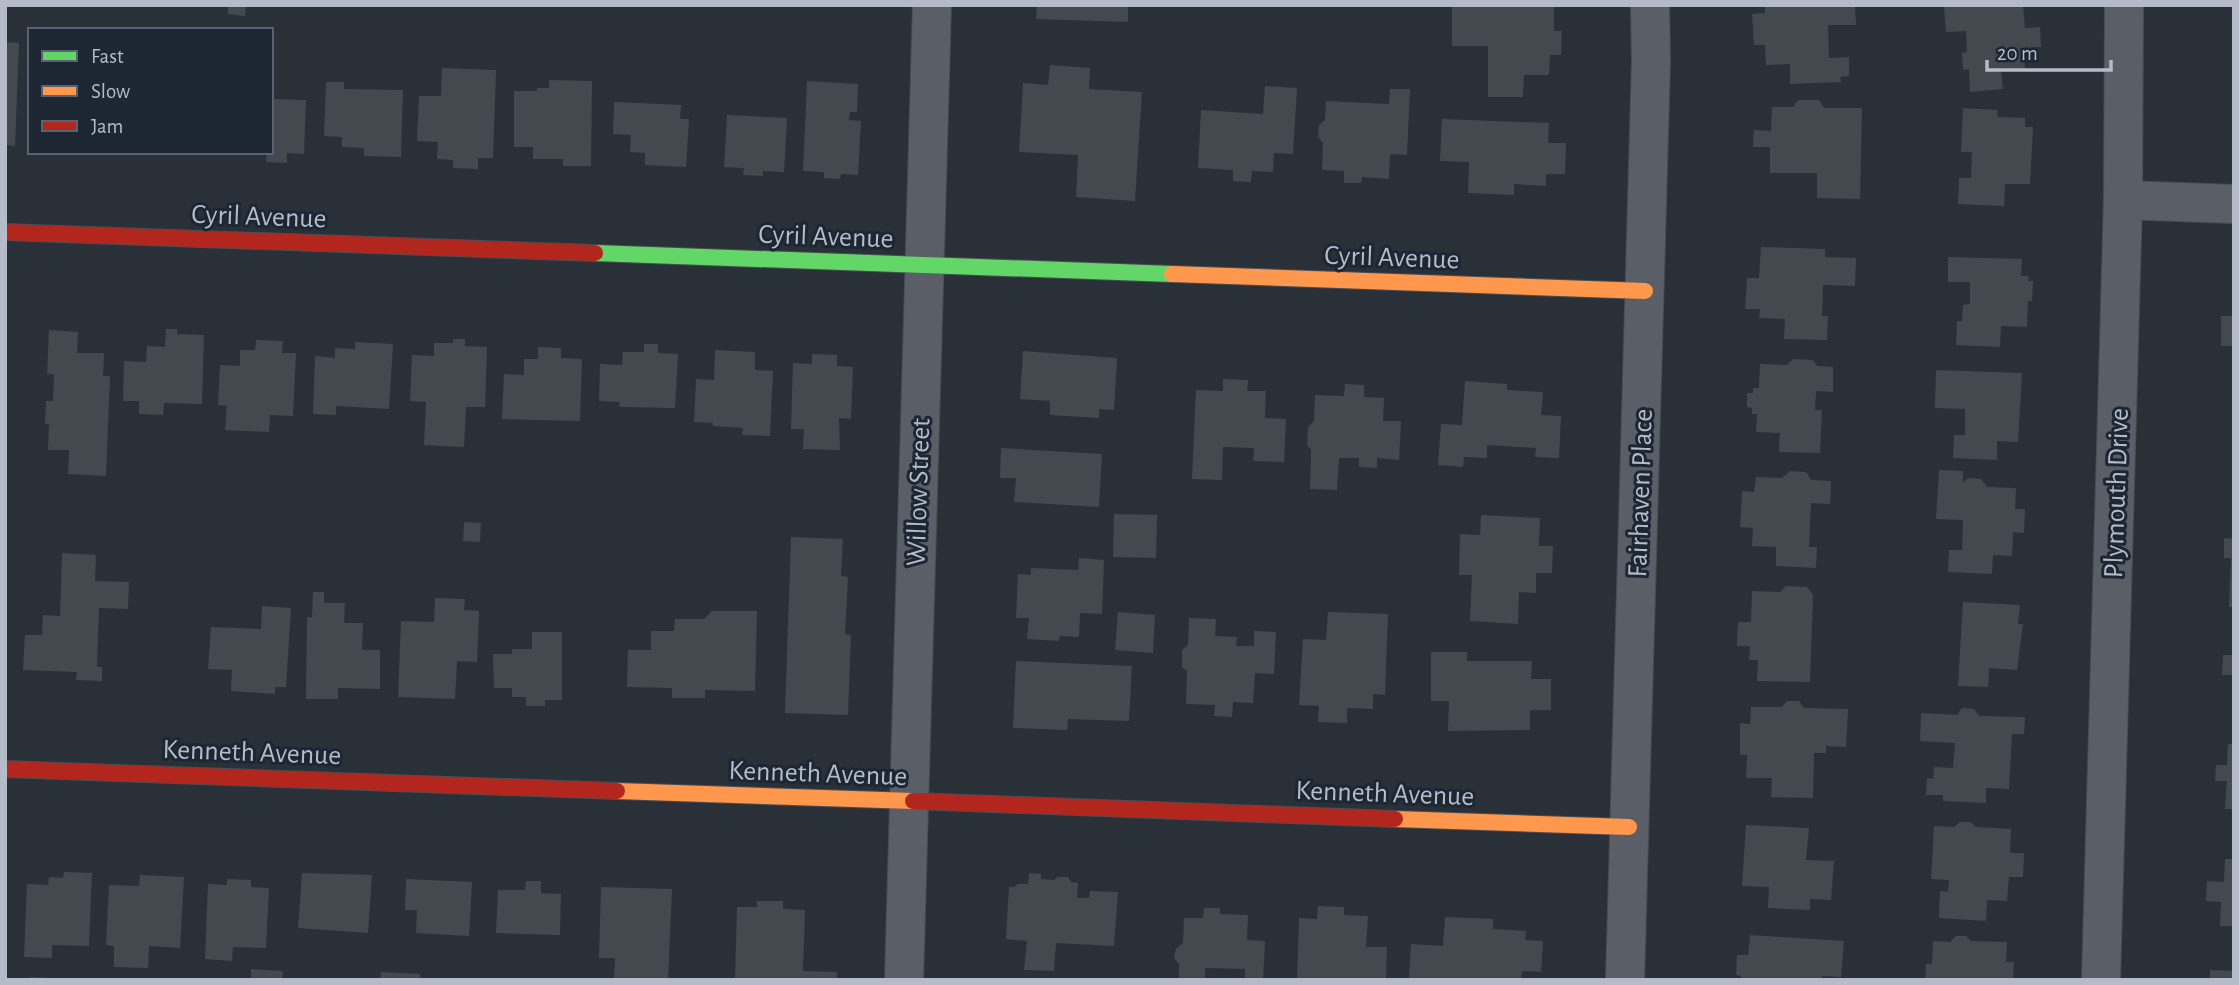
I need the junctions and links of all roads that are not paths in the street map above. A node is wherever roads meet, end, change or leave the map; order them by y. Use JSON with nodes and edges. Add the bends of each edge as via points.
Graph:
{"nodes":[{"id":1,"x":932,"y":5,"type":"edge"},
{"id":2,"x":1650,"y":5,"type":"edge"},
{"id":3,"x":2124,"y":5,"type":"edge"},
{"id":4,"x":2123,"y":200,"type":"junction"},
{"id":5,"x":2234,"y":204,"type":"edge"},
{"id":6,"x":5,"y":232,"type":"edge"},
{"id":7,"x":923,"y":265,"type":"junction"},
{"id":8,"x":1644,"y":291,"type":"junction"},
{"id":9,"x":5,"y":769,"type":"edge"},
{"id":10,"x":909,"y":801,"type":"junction"},
{"id":11,"x":1629,"y":827,"type":"junction"},
{"id":12,"x":904,"y":980,"type":"edge"},
{"id":13,"x":1625,"y":980,"type":"edge"},
{"id":14,"x":2101,"y":980,"type":"edge"}],
"edges":[{"from":1,"to":7,"type":"street","name":"Willow Street"},
{"from":2,"to":8,"type":"street","name":"Fairhaven Place"},
{"from":3,"to":4,"type":"street","name":"Plymouth Drive"},
{"from":4,"to":5,"type":"street"},
{"from":4,"to":14,"type":"street","name":"Plymouth Drive"},
{"from":6,"to":7,"type":"street","name":"Cyril Avenue"},
{"from":7,"to":8,"type":"street","name":"Cyril Avenue"},
{"from":7,"to":10,"type":"street","name":"Willow Street"},
{"from":8,"to":11,"type":"street","name":"Fairhaven Place"},
{"from":9,"to":10,"type":"street","name":"Kenneth Avenue"},
{"from":10,"to":11,"type":"street","name":"Kenneth Avenue"},
{"from":10,"to":12,"type":"street","name":"Willow Street"},
{"from":11,"to":13,"type":"street","name":"Fairhaven Place"}]}
